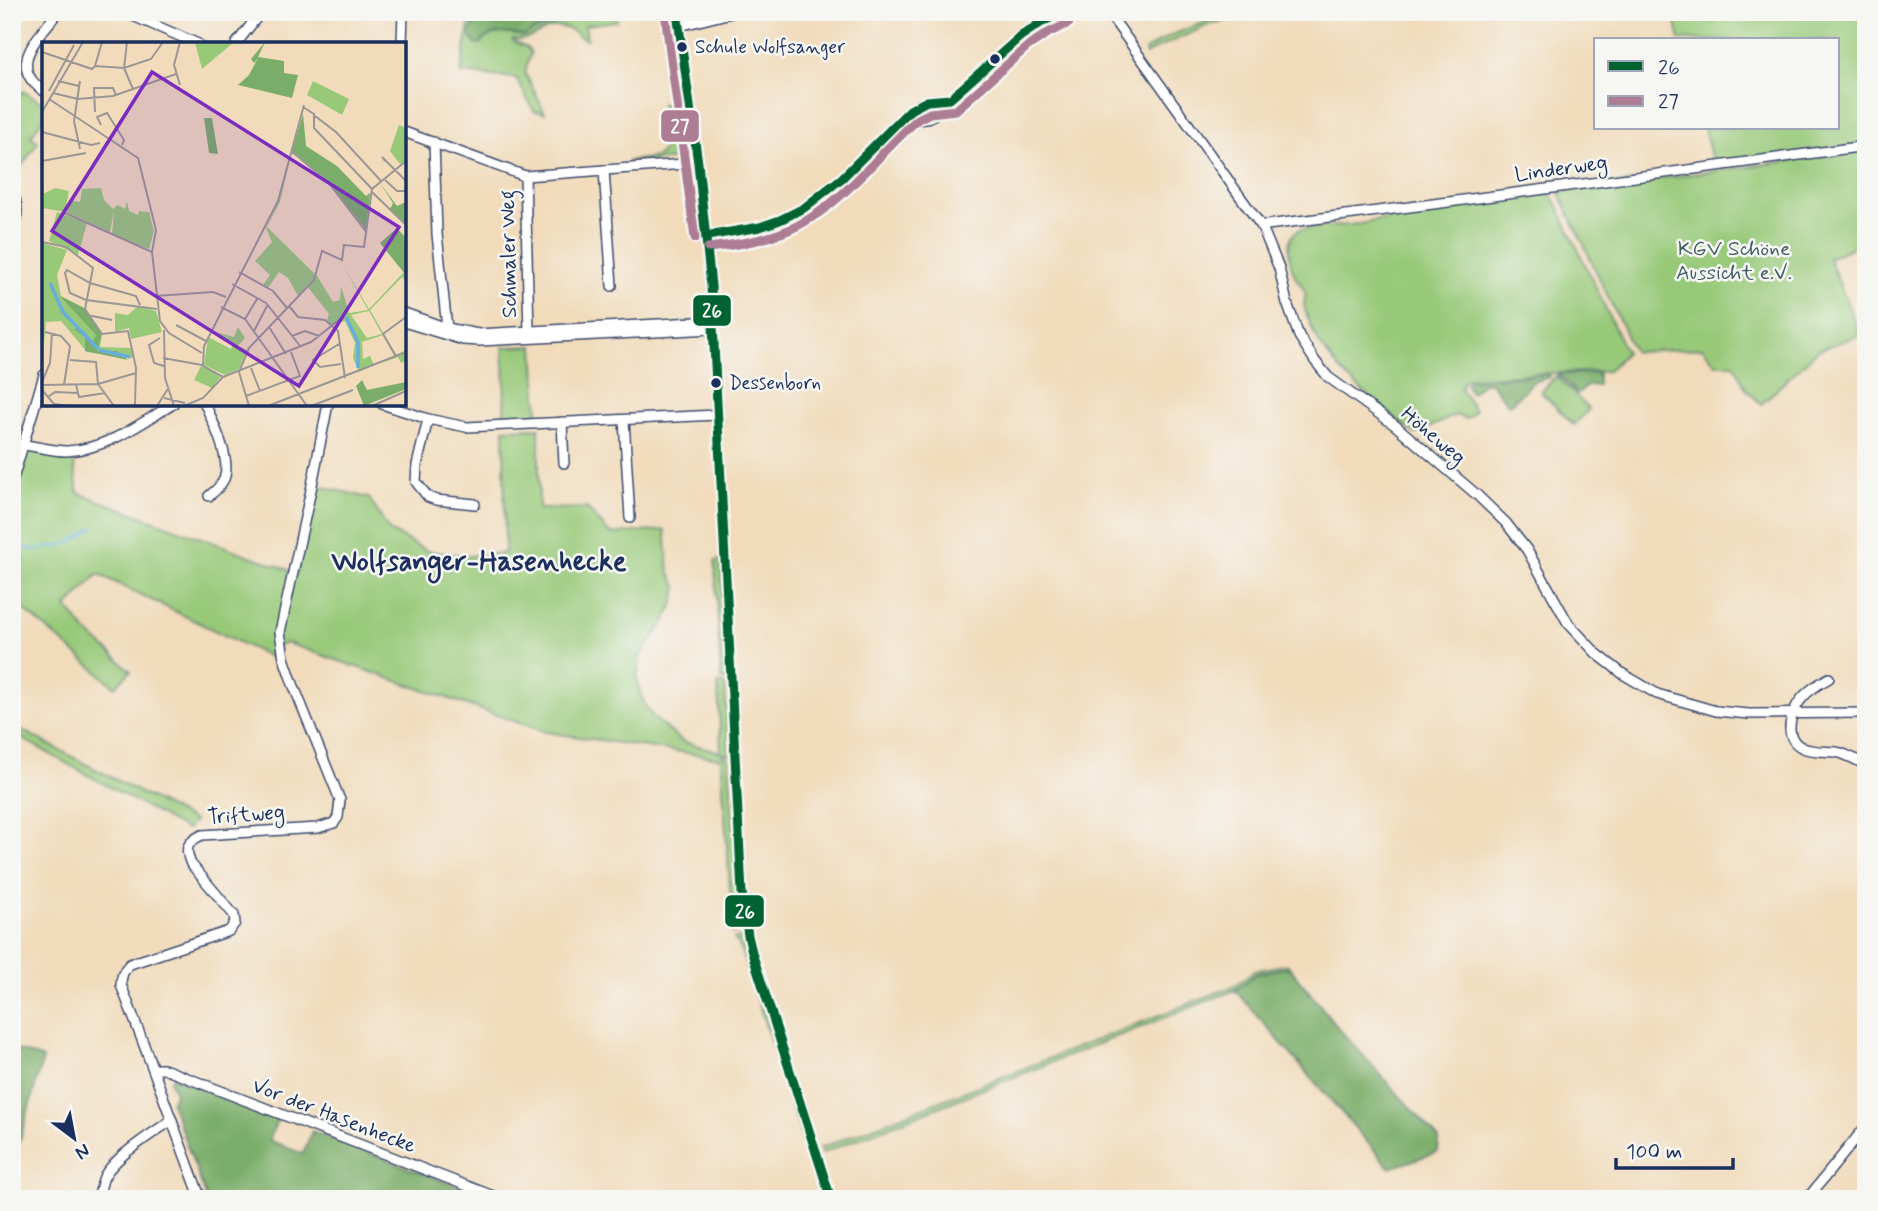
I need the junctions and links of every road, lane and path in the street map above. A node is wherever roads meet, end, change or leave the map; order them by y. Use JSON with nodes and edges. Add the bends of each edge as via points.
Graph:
{"nodes":[{"id":1,"x":58,"y":12,"type":"edge"},
{"id":2,"x":124,"y":12,"type":"edge"},
{"id":3,"x":261,"y":12,"type":"edge"},
{"id":4,"x":403,"y":12,"type":"edge"},
{"id":5,"x":677,"y":12,"type":"edge"},
{"id":6,"x":734,"y":12,"type":"edge"},
{"id":7,"x":1064,"y":12,"type":"edge"},
{"id":8,"x":1108,"y":12,"type":"edge"},
{"id":9,"x":679,"y":26,"type":"junction"},
{"id":10,"x":193,"y":42,"type":"edge"},
{"id":11,"x":238,"y":42,"type":"edge"},
{"id":12,"x":402,"y":42,"type":"edge"},
{"id":13,"x":42,"y":89,"type":"edge"},
{"id":14,"x":950,"y":99,"type":"junction"},
{"id":15,"x":898,"y":122,"type":"junction"},
{"id":16,"x":406,"y":133,"type":"edge"},
{"id":17,"x":434,"y":142,"type":"junction"},
{"id":18,"x":1866,"y":146,"type":"edge"},
{"id":19,"x":698,"y":163,"type":"junction"},
{"id":20,"x":604,"y":170,"type":"junction"},
{"id":21,"x":525,"y":176,"type":"junction"},
{"id":22,"x":12,"y":191,"type":"edge"},
{"id":23,"x":1262,"y":227,"type":"junction"},
{"id":24,"x":12,"y":232,"type":"edge"},
{"id":25,"x":707,"y":236,"type":"junction"},
{"id":26,"x":612,"y":286,"type":"dead end"},
{"id":27,"x":406,"y":314,"type":"edge"},
{"id":28,"x":406,"y":323,"type":"edge"},
{"id":29,"x":713,"y":325,"type":"junction"},
{"id":30,"x":447,"y":328,"type":"junction"},
{"id":31,"x":529,"y":332,"type":"junction"},
{"id":32,"x":42,"y":382,"type":"edge"},
{"id":33,"x":170,"y":406,"type":"edge"},
{"id":34,"x":206,"y":406,"type":"edge"},
{"id":35,"x":328,"y":406,"type":"edge"},
{"id":36,"x":388,"y":406,"type":"edge"},
{"id":37,"x":717,"y":415,"type":"junction"},
{"id":38,"x":428,"y":419,"type":"junction"},
{"id":39,"x":624,"y":420,"type":"junction"},
{"id":40,"x":562,"y":422,"type":"junction"},
{"id":41,"x":12,"y":444,"type":"edge"},
{"id":42,"x":24,"y":444,"type":"junction"},
{"id":43,"x":564,"y":463,"type":"dead end"},
{"id":44,"x":12,"y":482,"type":"edge"},
{"id":45,"x":209,"y":496,"type":"dead end"},
{"id":46,"x":475,"y":503,"type":"dead end"},
{"id":47,"x":630,"y":518,"type":"dead end"},
{"id":48,"x":1829,"y":678,"type":"dead end"},
{"id":49,"x":1793,"y":713,"type":"junction"},
{"id":50,"x":1866,"y":713,"type":"edge"},
{"id":51,"x":1866,"y":765,"type":"edge"},
{"id":52,"x":154,"y":1069,"type":"junction"},
{"id":53,"x":172,"y":1120,"type":"junction"},
{"id":54,"x":1866,"y":1126,"type":"edge"},
{"id":55,"x":98,"y":1199,"type":"edge"},
{"id":56,"x":201,"y":1199,"type":"edge"},
{"id":57,"x":501,"y":1199,"type":"edge"},
{"id":58,"x":831,"y":1199,"type":"edge"},
{"id":59,"x":1807,"y":1199,"type":"edge"}],
"edges":[{"from":1,"to":13,"type":"street","via":[[27,56],[29,76]]},
{"from":2,"to":10,"type":"street"},
{"from":3,"to":11,"type":"street"},
{"from":4,"to":12,"type":"street"},
{"from":5,"to":9,"type":"street"},
{"from":6,"to":9,"type":"street"},
{"from":7,"to":14,"type":"street","via":[[1021,36]]},
{"from":8,"to":23,"type":"street","name":"Höheweg"},
{"from":9,"to":19,"type":"street"},
{"from":14,"to":15,"type":"street","via":[[919,104]]},
{"from":14,"to":15,"type":"street","via":[[926,119]]},
{"from":15,"to":25,"type":"street","via":[[843,177],[790,216],[752,229]]},
{"from":16,"to":17,"type":"street"},
{"from":17,"to":21,"type":"street"},
{"from":17,"to":30,"type":"street"},
{"from":18,"to":23,"type":"street","name":"Linderweg"},
{"from":19,"to":20,"type":"street"},
{"from":19,"to":25,"type":"street"},
{"from":20,"to":21,"type":"street"},
{"from":20,"to":26,"type":"street"},
{"from":21,"to":31,"type":"street","name":"Schmaler Weg"},
{"from":22,"to":24,"type":"street","via":[[18,218]]},
{"from":23,"to":49,"type":"street","name":"Höheweg","via":[[1299,336],[1315,361],[1328,377],[1395,426],[1506,523],[1527,550],[1568,623],[1596,653],[1657,694],[1716,711]]},
{"from":25,"to":29,"type":"street"},
{"from":27,"to":30,"type":"street"},
{"from":28,"to":29,"type":"street","via":[[480,341]]},
{"from":29,"to":31,"type":"street"},
{"from":29,"to":37,"type":"street"},
{"from":30,"to":31,"type":"street","via":[[478,334]]},
{"from":32,"to":42,"type":"street"},
{"from":33,"to":42,"type":"street","via":[[103,444],[68,451]]},
{"from":34,"to":45,"type":"street","via":[[225,464],[224,479]]},
{"from":35,"to":52,"type":"street","name":"Triftweg","via":[[280,632],[293,684],[340,800],[338,817],[318,828],[202,835],[188,845],[191,864],[234,915],[235,923],[229,931],[125,968],[121,985]]},
{"from":36,"to":38,"type":"street"},
{"from":37,"to":39,"type":"street"},
{"from":37,"to":58,"type":"street","via":[[748,936]]},
{"from":38,"to":40,"type":"street","via":[[466,427]]},
{"from":38,"to":46,"type":"street","via":[[416,482],[436,500]]},
{"from":39,"to":40,"type":"street"},
{"from":39,"to":47,"type":"street"},
{"from":40,"to":43,"type":"street"},
{"from":41,"to":42,"type":"street"},
{"from":42,"to":44,"type":"street"},
{"from":48,"to":49,"type":"street","via":[[1807,692]]},
{"from":49,"to":50,"type":"street","name":"Höheweg"},
{"from":49,"to":51,"type":"street","via":[[1790,731],[1797,745],[1852,757]]},
{"from":52,"to":53,"type":"street","name":"Triftweg"},
{"from":52,"to":57,"type":"street","name":"Vor der Hasenhecke"},
{"from":53,"to":55,"type":"street","via":[[109,1170]]},
{"from":53,"to":56,"type":"street","name":"Triftweg"},
{"from":54,"to":59,"type":"street"}]}
